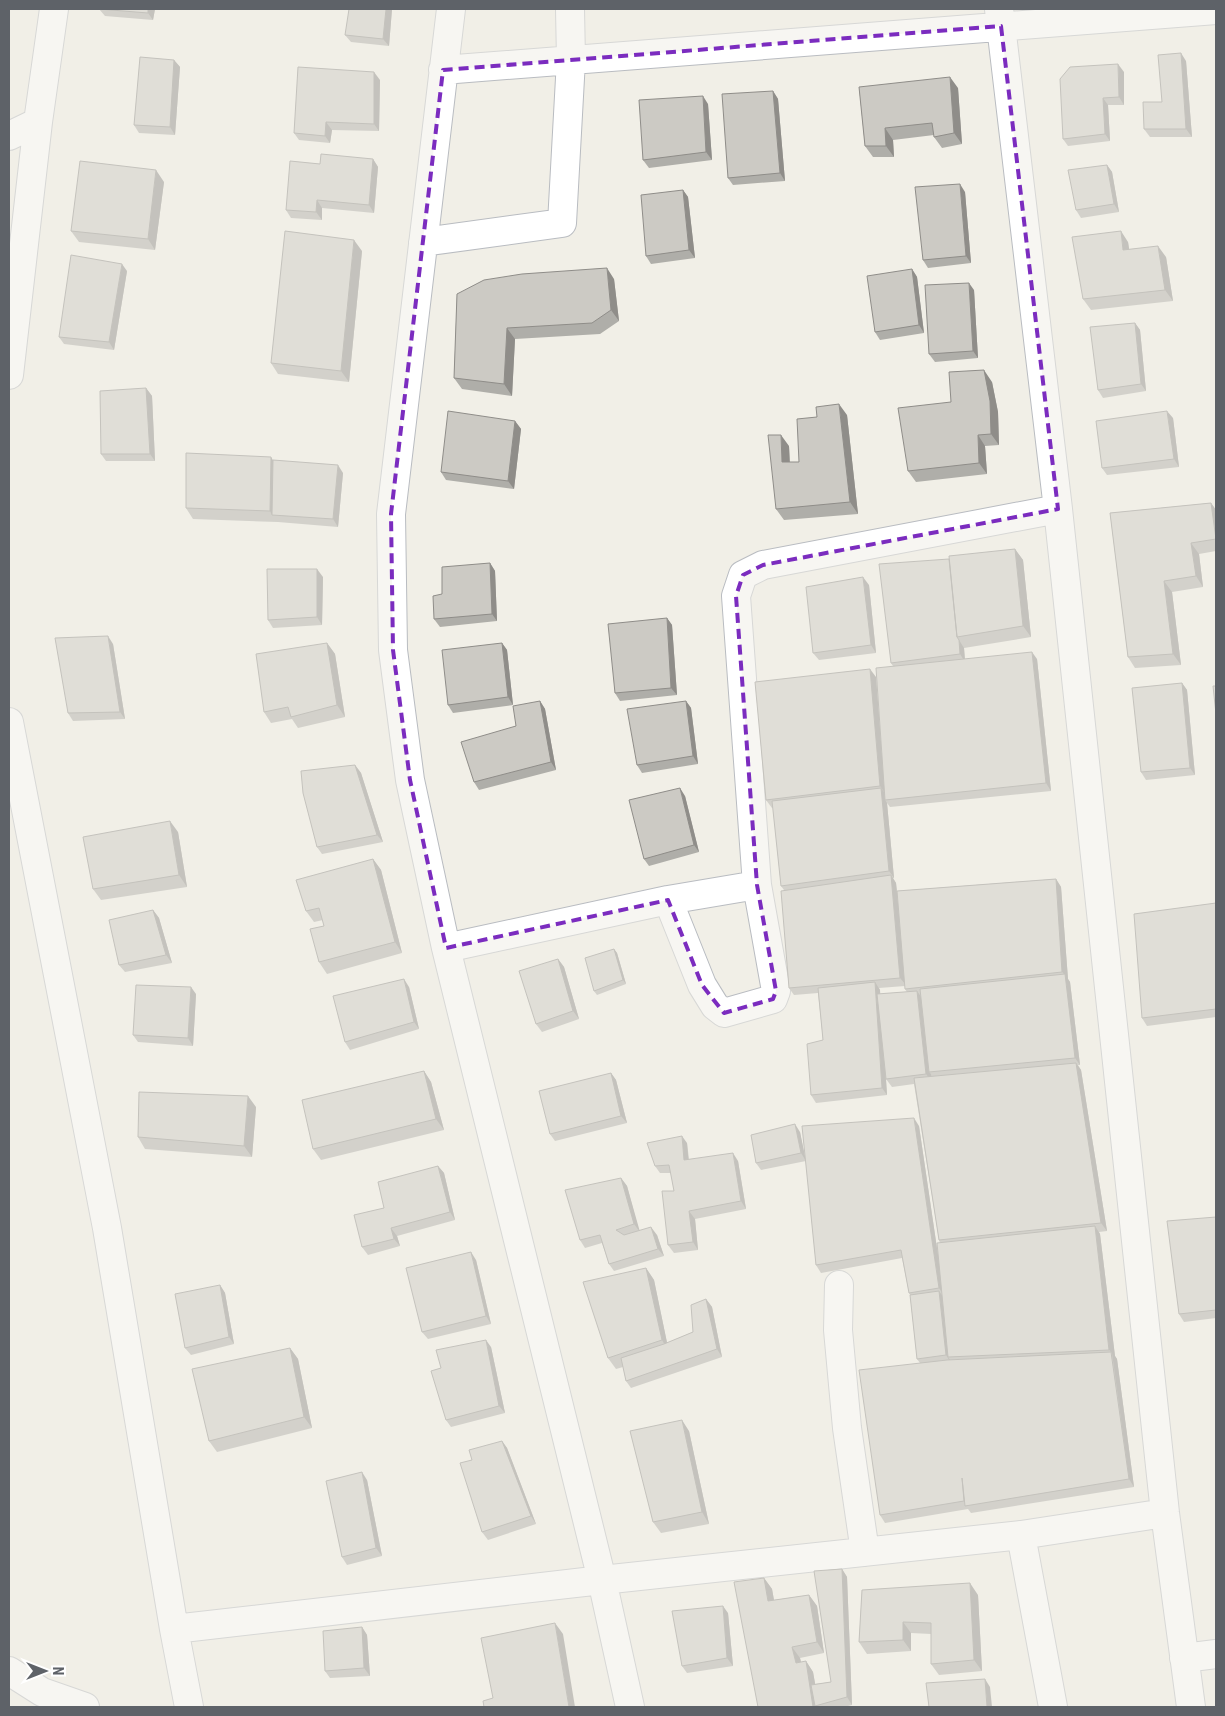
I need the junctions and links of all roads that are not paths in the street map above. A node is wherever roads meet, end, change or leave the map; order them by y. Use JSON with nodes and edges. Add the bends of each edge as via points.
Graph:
{"nodes":[{"id":1,"x":54,"y":9,"type":"edge"},
{"id":2,"x":451,"y":9,"type":"edge"},
{"id":3,"x":570,"y":9,"type":"edge"},
{"id":4,"x":1216,"y":10,"type":"edge"},
{"id":5,"x":1000,"y":18,"type":"edge"},
{"id":6,"x":571,"y":60,"type":"junction"},
{"id":7,"x":443,"y":70,"type":"junction"},
{"id":8,"x":38,"y":122,"type":"junction"},
{"id":9,"x":9,"y":136,"type":"edge"},
{"id":10,"x":423,"y":242,"type":"junction"},
{"id":11,"x":9,"y":375,"type":"edge"},
{"id":12,"x":1058,"y":509,"type":"junction"},
{"id":13,"x":9,"y":722,"type":"edge"},
{"id":14,"x":757,"y":886,"type":"junction"},
{"id":15,"x":668,"y":900,"type":"junction"},
{"id":16,"x":446,"y":948,"type":"junction"},
{"id":17,"x":839,"y":1285,"type":"dead end"},
{"id":18,"x":1165,"y":1513,"type":"junction"},
{"id":19,"x":1021,"y":1536,"type":"junction"},
{"id":20,"x":865,"y":1552,"type":"junction"},
{"id":21,"x":602,"y":1580,"type":"junction"},
{"id":22,"x":174,"y":1629,"type":"junction"},
{"id":23,"x":1216,"y":1654,"type":"edge"},
{"id":24,"x":1184,"y":1658,"type":"junction"},
{"id":25,"x":9,"y":1671,"type":"edge"},
{"id":26,"x":85,"y":1707,"type":"edge"},
{"id":27,"x":189,"y":1707,"type":"edge"},
{"id":28,"x":630,"y":1707,"type":"edge"},
{"id":29,"x":1053,"y":1707,"type":"edge"},
{"id":30,"x":1190,"y":1707,"type":"edge"}],
"edges":[{"from":1,"to":8,"type":"street"},
{"from":2,"to":7,"type":"street"},
{"from":3,"to":6,"type":"street"},
{"from":4,"to":5,"type":"street"},
{"from":5,"to":6,"type":"street"},
{"from":5,"to":12,"type":"street"},
{"from":6,"to":7,"type":"street"},
{"from":6,"to":10,"type":"street","via":[[562,223]]},
{"from":7,"to":10,"type":"street"},
{"from":8,"to":9,"type":"street"},
{"from":8,"to":11,"type":"street"},
{"from":10,"to":16,"type":"street","via":[[391,514],[393,650],[410,780]]},
{"from":12,"to":14,"type":"street","via":[[763,565],[743,575],[736,596]]},
{"from":12,"to":18,"type":"street"},
{"from":13,"to":22,"type":"street","via":[[107,1228]]},
{"from":14,"to":15,"type":"street"},
{"from":14,"to":15,"type":"street","via":[[776,991],[773,999],[724,1013],[715,1006],[702,985]]},
{"from":15,"to":16,"type":"street"},
{"from":16,"to":21,"type":"street"},
{"from":17,"to":20,"type":"street","via":[[838,1330],[847,1428]]},
{"from":18,"to":19,"type":"street"},
{"from":18,"to":24,"type":"street"},
{"from":19,"to":20,"type":"street"},
{"from":19,"to":29,"type":"street"},
{"from":20,"to":21,"type":"street"},
{"from":21,"to":22,"type":"street"},
{"from":21,"to":28,"type":"street"},
{"from":22,"to":27,"type":"street"},
{"from":23,"to":24,"type":"street"},
{"from":24,"to":30,"type":"street"},
{"from":25,"to":26,"type":"street","via":[[42,1692]]}]}
